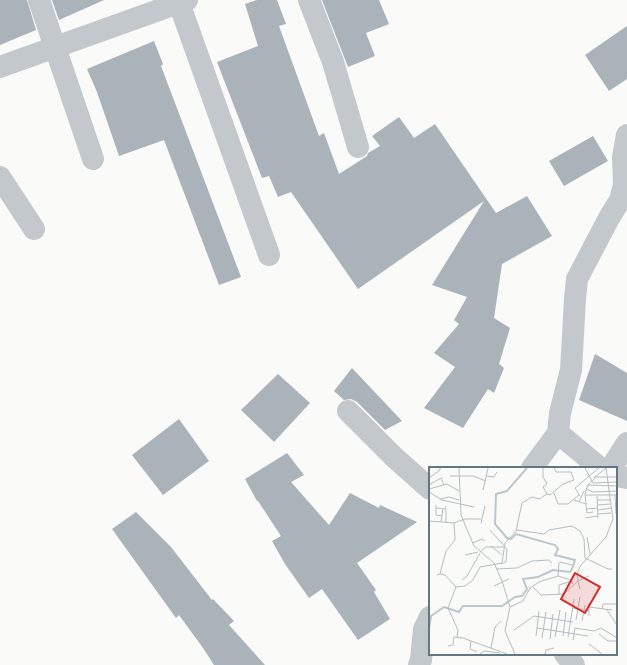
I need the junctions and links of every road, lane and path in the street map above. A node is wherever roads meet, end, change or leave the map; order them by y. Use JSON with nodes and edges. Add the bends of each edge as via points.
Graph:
{"nodes":[{"id":1,"x":39,"y":0,"type":"edge"},
{"id":2,"x":309,"y":0,"type":"edge"},
{"id":3,"x":181,"y":1,"type":"edge"},
{"id":4,"x":56,"y":48,"type":"junction"},
{"id":5,"x":0,"y":67,"type":"edge"},
{"id":6,"x":627,"y":135,"type":"edge"},
{"id":7,"x":358,"y":147,"type":"dead end"},
{"id":8,"x":93,"y":159,"type":"dead end"},
{"id":9,"x":0,"y":177,"type":"edge"},
{"id":10,"x":34,"y":229,"type":"dead end"},
{"id":11,"x":269,"y":256,"type":"dead end"},
{"id":12,"x":348,"y":411,"type":"dead end"},
{"id":13,"x":558,"y":433,"type":"junction"},
{"id":14,"x":627,"y":443,"type":"edge"},
{"id":15,"x":533,"y":467,"type":"edge"},
{"id":16,"x":599,"y":467,"type":"edge"},
{"id":17,"x":612,"y":467,"type":"edge"},
{"id":18,"x":617,"y":476,"type":"edge"},
{"id":19,"x":627,"y":478,"type":"edge"},
{"id":20,"x":429,"y":488,"type":"edge"},
{"id":21,"x":429,"y":619,"type":"edge"},
{"id":22,"x":566,"y":655,"type":"edge"},
{"id":23,"x":419,"y":665,"type":"edge"},
{"id":24,"x":574,"y":665,"type":"edge"}],
"edges":[{"from":1,"to":4,"type":"street"},
{"from":2,"to":7,"type":"street","via":[[333,62]]},
{"from":3,"to":4,"type":"street"},
{"from":3,"to":11,"type":"street"},
{"from":4,"to":5,"type":"street"},
{"from":4,"to":8,"type":"street"},
{"from":6,"to":13,"type":"street","via":[[623,157],[624,185],[620,200],[577,279],[571,370],[560,413]]},
{"from":9,"to":10,"type":"street"},
{"from":12,"to":20,"type":"street","via":[[394,458]]},
{"from":13,"to":15,"type":"street"},
{"from":13,"to":16,"type":"street"},
{"from":14,"to":17,"type":"street"},
{"from":18,"to":19,"type":"street"},
{"from":21,"to":23,"type":"street","via":[[424,630]]},
{"from":22,"to":24,"type":"street"}]}
